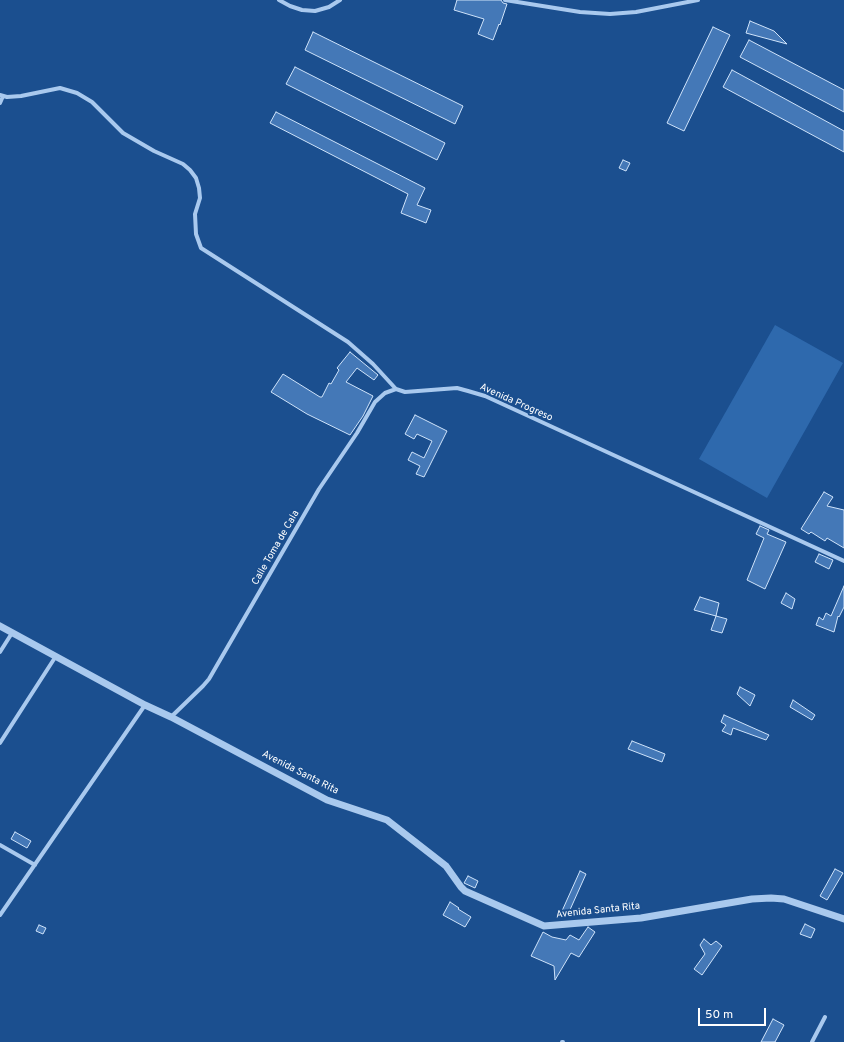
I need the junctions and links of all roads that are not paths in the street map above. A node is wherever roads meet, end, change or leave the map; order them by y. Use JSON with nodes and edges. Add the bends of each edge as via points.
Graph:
{"nodes":[{"id":1,"x":279,"y":0,"type":"edge"},
{"id":2,"x":340,"y":0,"type":"edge"},
{"id":3,"x":505,"y":0,"type":"edge"},
{"id":4,"x":698,"y":0,"type":"edge"},
{"id":5,"x":1,"y":95,"type":"edge"},
{"id":6,"x":0,"y":103,"type":"edge"},
{"id":7,"x":396,"y":389,"type":"junction"},
{"id":8,"x":844,"y":561,"type":"edge"},
{"id":9,"x":0,"y":626,"type":"edge"},
{"id":10,"x":12,"y":633,"type":"junction"},
{"id":11,"x":0,"y":652,"type":"edge"},
{"id":12,"x":56,"y":656,"type":"junction"},
{"id":13,"x":145,"y":705,"type":"junction"},
{"id":14,"x":171,"y":716,"type":"junction"},
{"id":15,"x":0,"y":743,"type":"edge"},
{"id":16,"x":0,"y":845,"type":"edge"},
{"id":17,"x":35,"y":866,"type":"junction"},
{"id":18,"x":0,"y":916,"type":"edge"},
{"id":19,"x":844,"y":919,"type":"edge"},
{"id":20,"x":825,"y":1017,"type":"dead end"},
{"id":21,"x":812,"y":1042,"type":"edge"}],
"edges":[{"from":1,"to":2,"type":"street","via":[[302,10],[315,11],[329,8]]},
{"from":3,"to":4,"type":"street","via":[[610,14],[636,12]]},
{"from":5,"to":6,"type":"street"},
{"from":5,"to":7,"type":"street","via":[[21,96],[60,88],[77,93],[92,102],[123,133],[182,164],[190,170],[200,188],[195,214],[196,234],[201,248],[348,342]]},
{"from":7,"to":8,"type":"street","name":"Avenida Progreso","via":[[405,392],[457,388],[484,396]]},
{"from":7,"to":14,"type":"street","name":"Calle Toma de Cala","via":[[384,393],[375,402],[320,489],[209,679]]},
{"from":9,"to":10,"type":"street","name":"Avenida Santa Rita"},
{"from":10,"to":11,"type":"street"},
{"from":10,"to":12,"type":"street","name":"Avenida Santa Rita"},
{"from":12,"to":13,"type":"street","name":"Avenida Santa Rita"},
{"from":12,"to":15,"type":"street"},
{"from":13,"to":14,"type":"street","name":"Avenida Santa Rita"},
{"from":13,"to":17,"type":"street"},
{"from":14,"to":19,"type":"street","name":"Avenida Santa Rita","via":[[327,800],[387,820],[446,866],[466,891],[544,926],[641,918],[771,898],[784,899]]},
{"from":16,"to":17,"type":"street"},
{"from":17,"to":18,"type":"street"},
{"from":20,"to":21,"type":"street"}]}
